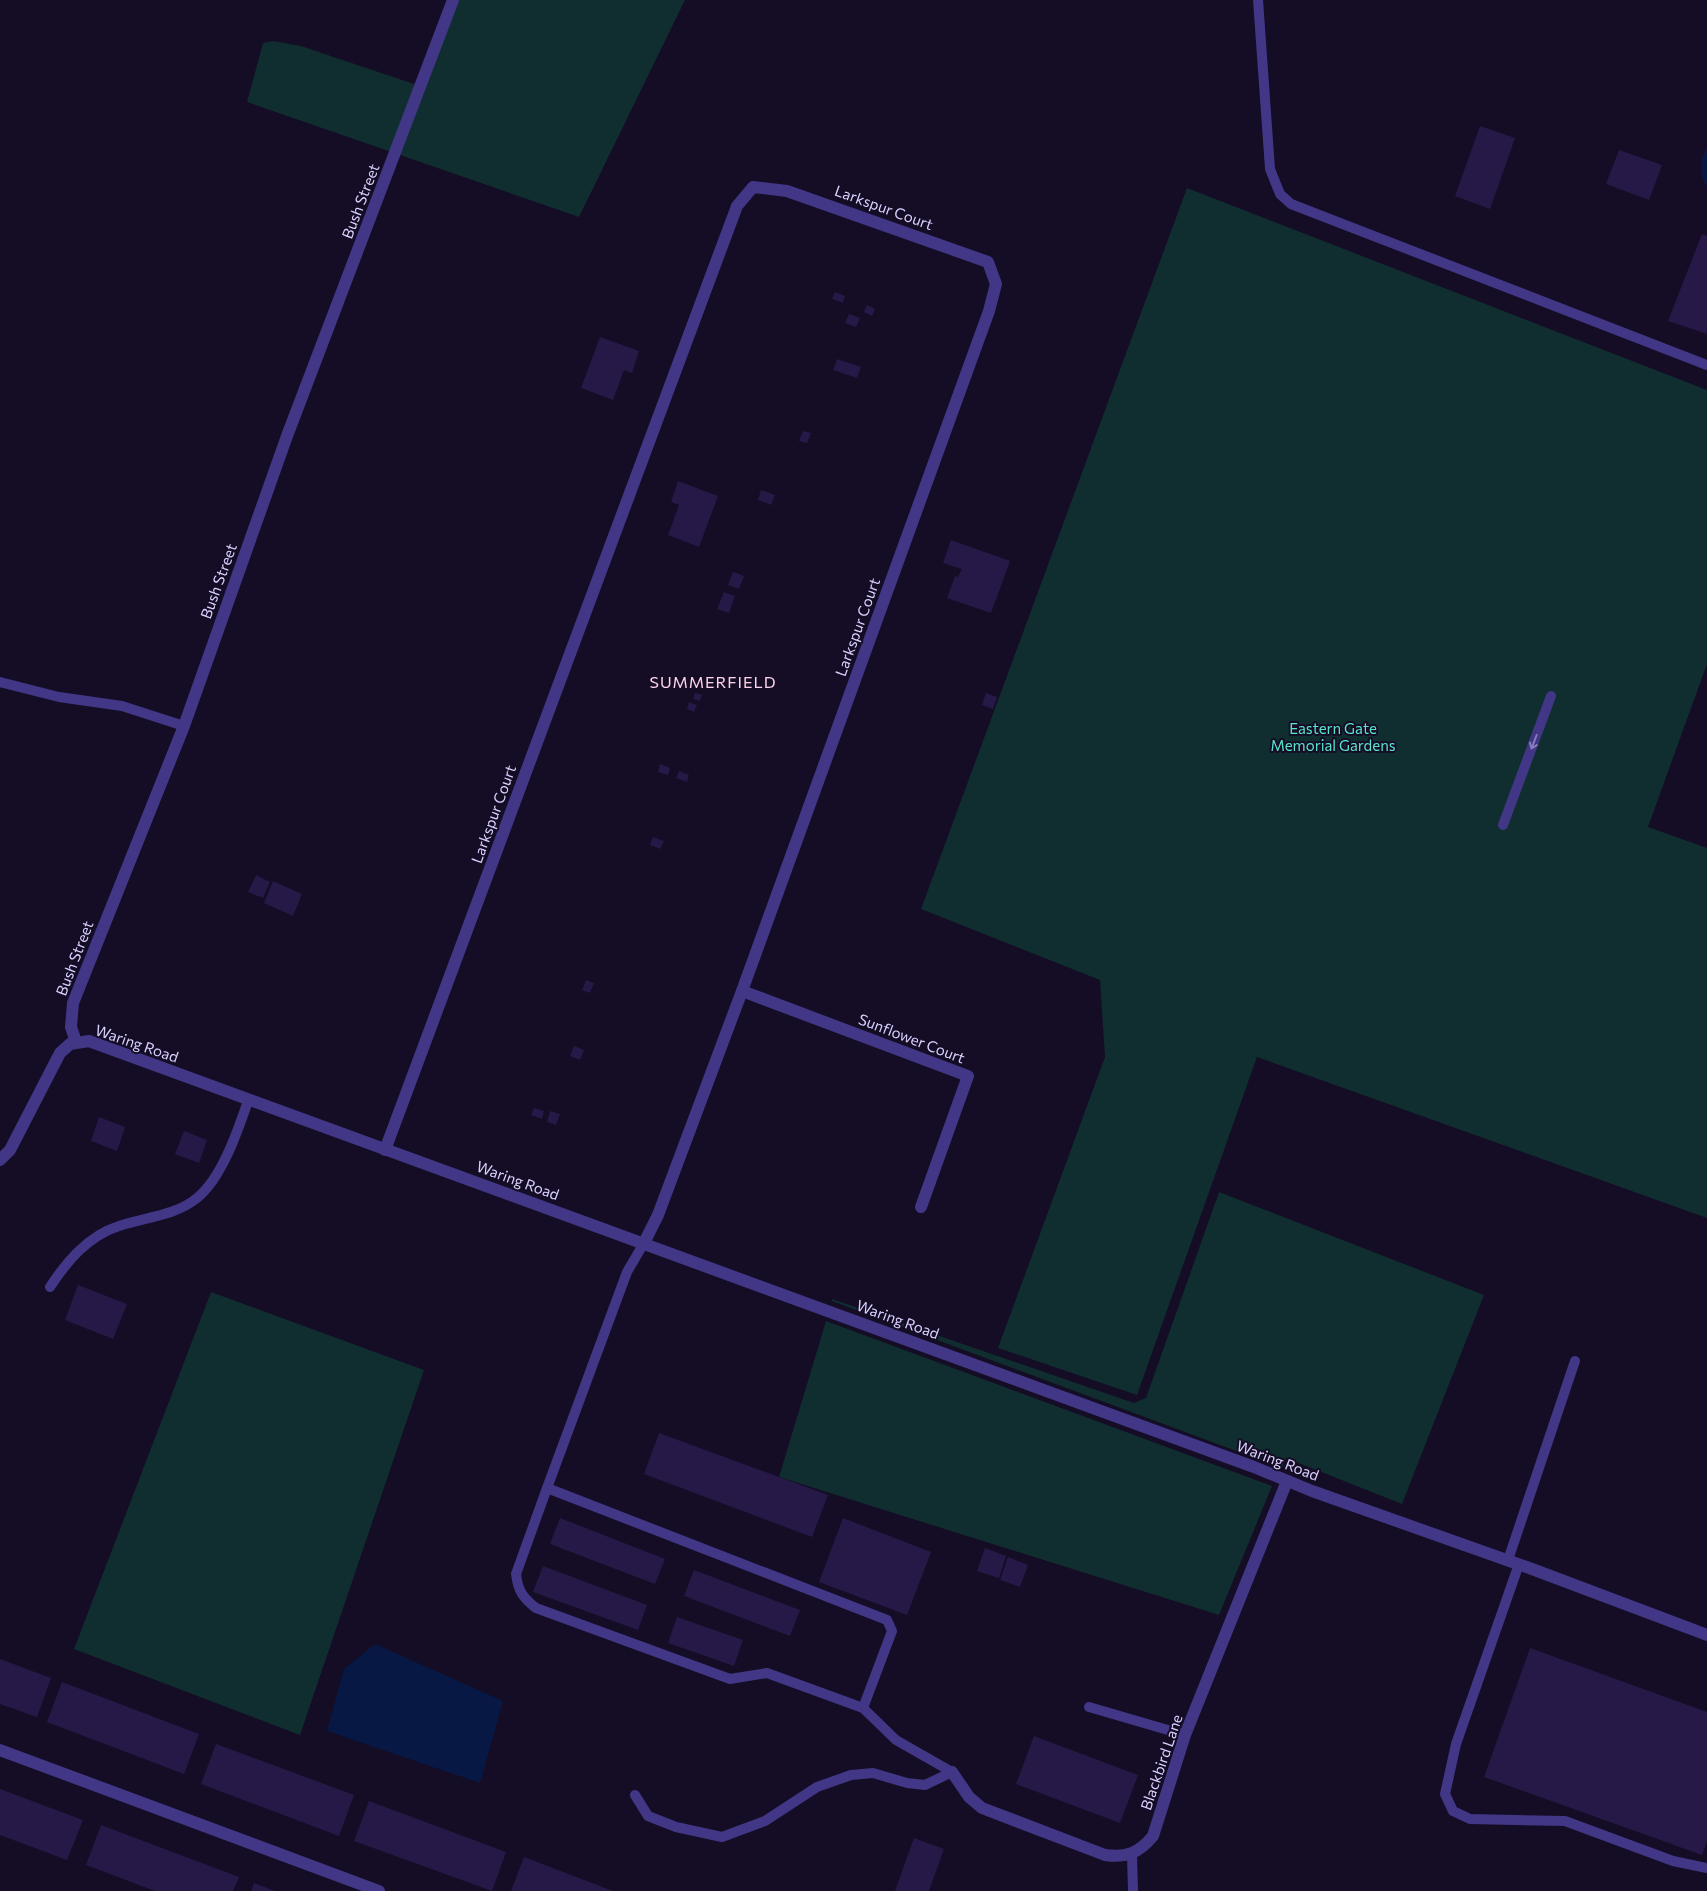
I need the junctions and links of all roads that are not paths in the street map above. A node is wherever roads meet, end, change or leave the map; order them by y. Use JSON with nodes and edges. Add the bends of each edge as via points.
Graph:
{"nodes":[{"id":1,"x":453,"y":0,"type":"edge"},
{"id":2,"x":1258,"y":0,"type":"edge"},
{"id":3,"x":1707,"y":365,"type":"edge"},
{"id":4,"x":0,"y":682,"type":"edge"},
{"id":5,"x":1552,"y":696,"type":"dead end"},
{"id":6,"x":184,"y":726,"type":"junction"},
{"id":7,"x":1503,"y":825,"type":"dead end"},
{"id":8,"x":742,"y":991,"type":"junction"},
{"id":9,"x":76,"y":1042,"type":"junction"},
{"id":10,"x":248,"y":1101,"type":"junction"},
{"id":11,"x":385,"y":1150,"type":"junction"},
{"id":12,"x":2,"y":1159,"type":"edge"},
{"id":13,"x":921,"y":1207,"type":"dead end"},
{"id":14,"x":644,"y":1243,"type":"junction"},
{"id":15,"x":50,"y":1287,"type":"dead end"},
{"id":16,"x":1575,"y":1362,"type":"dead end"},
{"id":17,"x":1287,"y":1481,"type":"junction"},
{"id":18,"x":547,"y":1488,"type":"junction"},
{"id":19,"x":1514,"y":1562,"type":"junction"},
{"id":20,"x":1707,"y":1635,"type":"edge"},
{"id":21,"x":863,"y":1708,"type":"junction"},
{"id":22,"x":1089,"y":1708,"type":"dead end"},
{"id":23,"x":1185,"y":1735,"type":"junction"},
{"id":24,"x":0,"y":1750,"type":"edge"},
{"id":25,"x":952,"y":1772,"type":"junction"},
{"id":26,"x":634,"y":1795,"type":"dead end"},
{"id":27,"x":1132,"y":1854,"type":"junction"},
{"id":28,"x":1707,"y":1868,"type":"edge"},
{"id":29,"x":380,"y":1891,"type":"edge"},
{"id":30,"x":1133,"y":1891,"type":"edge"}],
"edges":[{"from":1,"to":6,"type":"street","name":"Bush Street","via":[[287,436]]},
{"from":2,"to":3,"type":"lane","via":[[1270,169],[1280,194],[1291,204]]},
{"from":4,"to":6,"type":"lane","via":[[59,698],[122,706]]},
{"from":5,"to":7,"type":"lane","one_way":true},
{"from":6,"to":9,"type":"street","name":"Bush Street","via":[[73,1003],[71,1027]]},
{"from":8,"to":11,"type":"street","name":"Larkspur Court","via":[[990,311],[996,284],[988,262],[787,190],[753,187],[737,206]]},
{"from":8,"to":13,"type":"street","name":"Sunflower Court","via":[[968,1076]]},
{"from":8,"to":14,"type":"street","name":"Larkspur Court","via":[[658,1215]]},
{"from":9,"to":10,"type":"street","name":"Waring Road","via":[[89,1041]]},
{"from":9,"to":12,"type":"street","via":[[60,1053],[10,1150]]},
{"from":10,"to":11,"type":"street","name":"Waring Road"},
{"from":10,"to":15,"type":"lane","via":[[222,1163],[199,1197],[183,1208],[107,1231],[66,1261]]},
{"from":11,"to":14,"type":"street","name":"Waring Road"},
{"from":14,"to":17,"type":"street","name":"Waring Road"},
{"from":14,"to":18,"type":"lane","via":[[627,1272]]},
{"from":16,"to":19,"type":"lane"},
{"from":17,"to":19,"type":"street","name":"Waring Road"},
{"from":17,"to":23,"type":"street","name":"Blackbird Lane"},
{"from":18,"to":21,"type":"lane","via":[[887,1620],[892,1631]]},
{"from":18,"to":21,"type":"lane","via":[[516,1574],[524,1599],[536,1608],[730,1679],[767,1673]]},
{"from":19,"to":20,"type":"street","name":"Waring Road"},
{"from":19,"to":28,"type":"lane","via":[[1456,1744],[1446,1794],[1453,1811],[1470,1819],[1566,1821],[1673,1860]]},
{"from":21,"to":25,"type":"lane","via":[[896,1740]]},
{"from":22,"to":23,"type":"lane"},
{"from":23,"to":27,"type":"street","name":"Blackbird Lane","via":[[1153,1836]]},
{"from":24,"to":29,"type":"street"},
{"from":25,"to":26,"type":"lane","via":[[925,1785],[873,1773],[851,1776],[817,1787],[765,1821],[722,1837],[676,1827],[648,1816]]},
{"from":25,"to":27,"type":"street","via":[[969,1798],[982,1808],[1104,1855]]},
{"from":27,"to":30,"type":"lane"}]}
